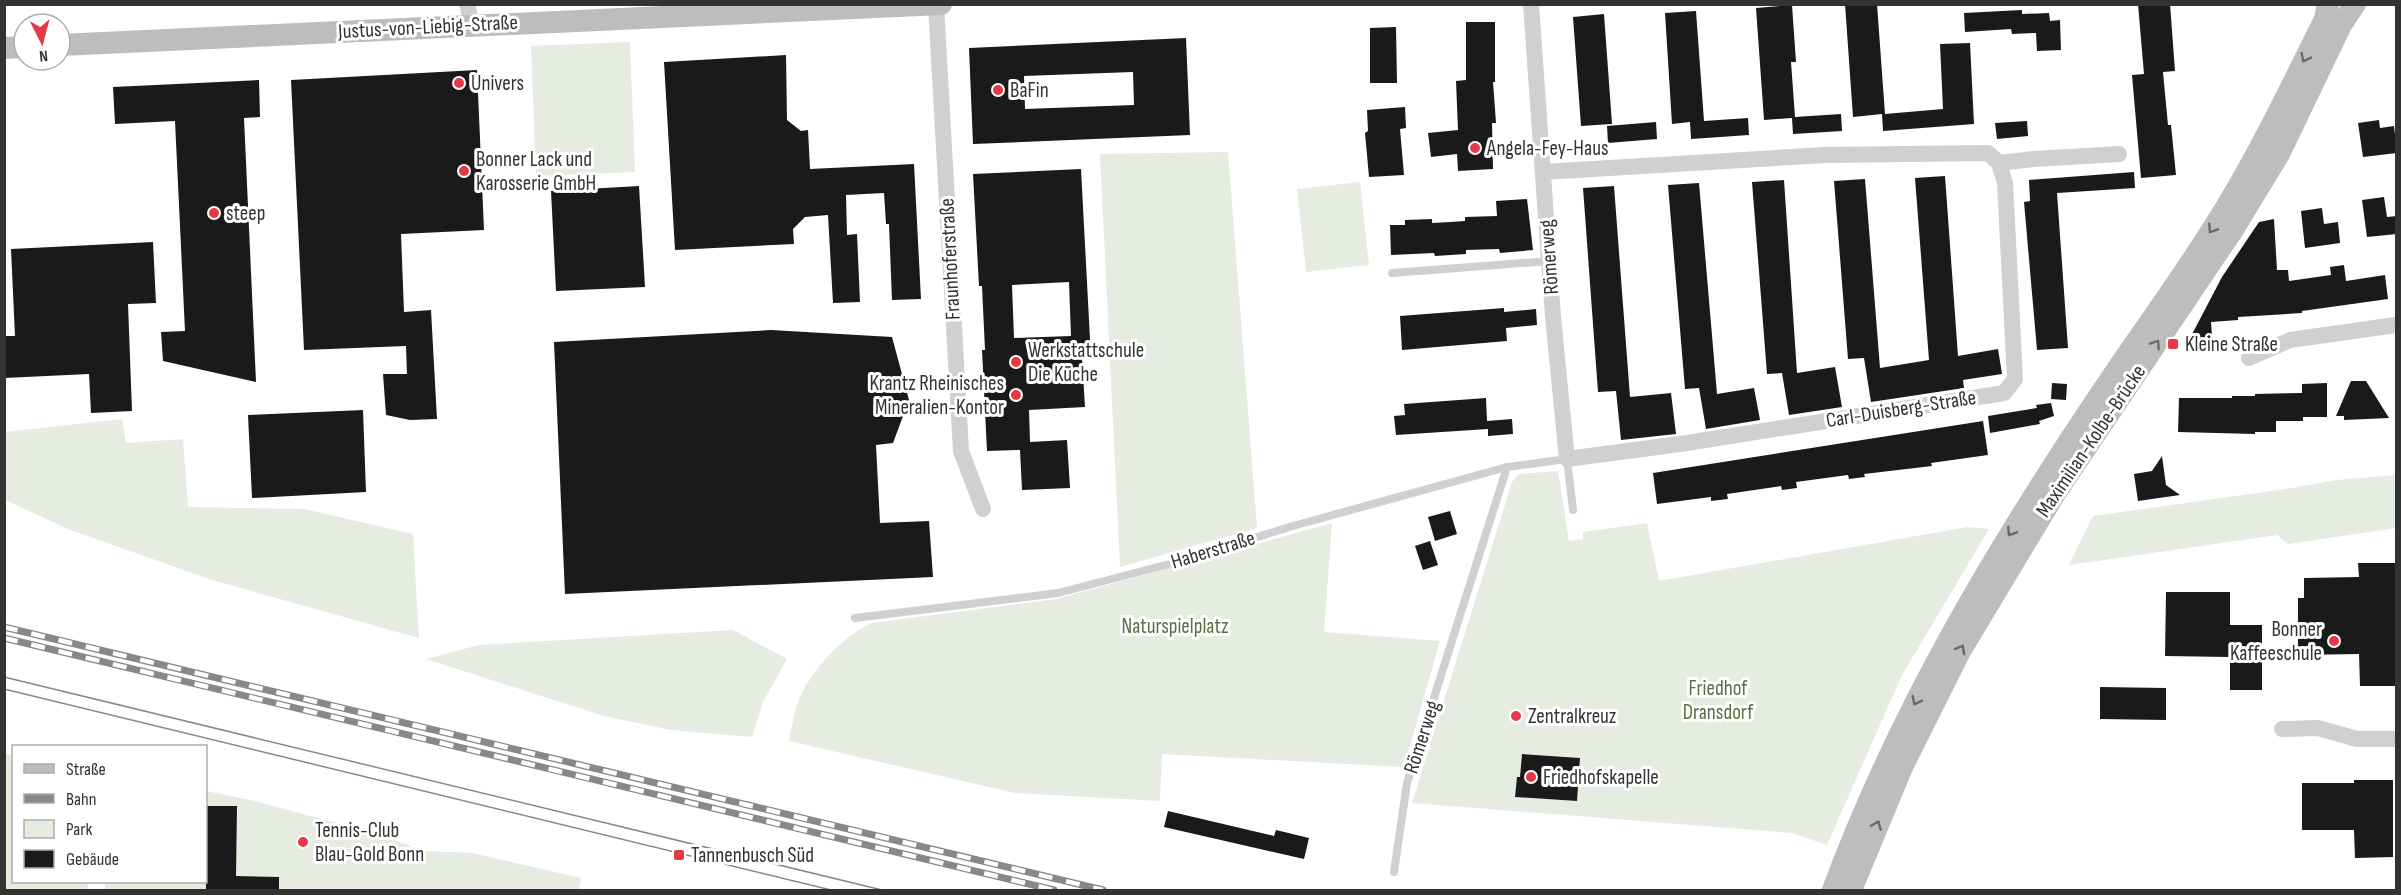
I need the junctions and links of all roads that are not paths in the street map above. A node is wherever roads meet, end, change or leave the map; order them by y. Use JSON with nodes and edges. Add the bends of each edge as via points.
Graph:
{"nodes":[{"id":1,"x":941,"y":4,"type":"edge"},
{"id":2,"x":1531,"y":4,"type":"edge"},
{"id":3,"x":2328,"y":4,"type":"edge"},
{"id":4,"x":2355,"y":4,"type":"edge"},
{"id":5,"x":936,"y":5,"type":"edge"},
{"id":6,"x":469,"y":15,"type":"edge"},
{"id":7,"x":72,"y":44,"type":"edge"},
{"id":8,"x":2119,"y":154,"type":"dead end"},
{"id":9,"x":2000,"y":163,"type":"junction"},
{"id":10,"x":1544,"y":172,"type":"junction"},
{"id":11,"x":1550,"y":261,"type":"junction"},
{"id":12,"x":1392,"y":273,"type":"dead end"},
{"id":13,"x":2397,"y":325,"type":"edge"},
{"id":14,"x":2249,"y":358,"type":"dead end"},
{"id":15,"x":1567,"y":459,"type":"junction"},
{"id":16,"x":1507,"y":467,"type":"junction"},
{"id":17,"x":983,"y":509,"type":"dead end"},
{"id":18,"x":1573,"y":510,"type":"dead end"},
{"id":19,"x":855,"y":618,"type":"dead end"},
{"id":20,"x":2282,"y":729,"type":"dead end"},
{"id":21,"x":2397,"y":739,"type":"edge"},
{"id":22,"x":1394,"y":873,"type":"dead end"},
{"id":23,"x":1844,"y":884,"type":"edge"}],
"edges":[{"from":1,"to":5,"type":"street","name":"Justus-von-Liebig-Straße"},
{"from":2,"to":10,"type":"street","name":"Römerweg"},
{"from":3,"to":23,"type":"street","name":"Maximilian-Kolbe-Brücke","one_way":true,"via":[[2325,19],[2274,122],[2227,207],[2041,485],[1945,644],[1888,759]]},
{"from":23,"to":4,"type":"street","name":"Maximilian-Kolbe-Brücke","one_way":true,"via":[[1960,651],[2054,495],[2234,228],[2279,154]]},
{"from":5,"to":6,"type":"street","name":"Justus-von-Liebig-Straße"},
{"from":5,"to":17,"type":"street","name":"Fraunhoferstraße","via":[[961,451]]},
{"from":6,"to":7,"type":"street","name":"Justus-von-Liebig-Straße"},
{"from":8,"to":9,"type":"street"},
{"from":9,"to":10,"type":"street","via":[[1988,153],[1909,153]]},
{"from":9,"to":15,"type":"street","name":"Carl-Duisberg-Straße","via":[[2005,183],[2015,379],[2004,393]]},
{"from":10,"to":11,"type":"street","name":"Römerweg"},
{"from":11,"to":12,"type":"lane"},
{"from":11,"to":15,"type":"street","name":"Römerweg"},
{"from":13,"to":14,"type":"street","via":[[2290,340]]},
{"from":15,"to":16,"type":"lane","name":"Haberstraße"},
{"from":15,"to":18,"type":"lane","name":"Römerweg"},
{"from":16,"to":19,"type":"lane","name":"Haberstraße","via":[[1177,562],[1058,592]]},
{"from":16,"to":22,"type":"lane","name":"Römerweg","via":[[1407,783]]},
{"from":20,"to":21,"type":"street","via":[[2318,728],[2357,738]]}]}
